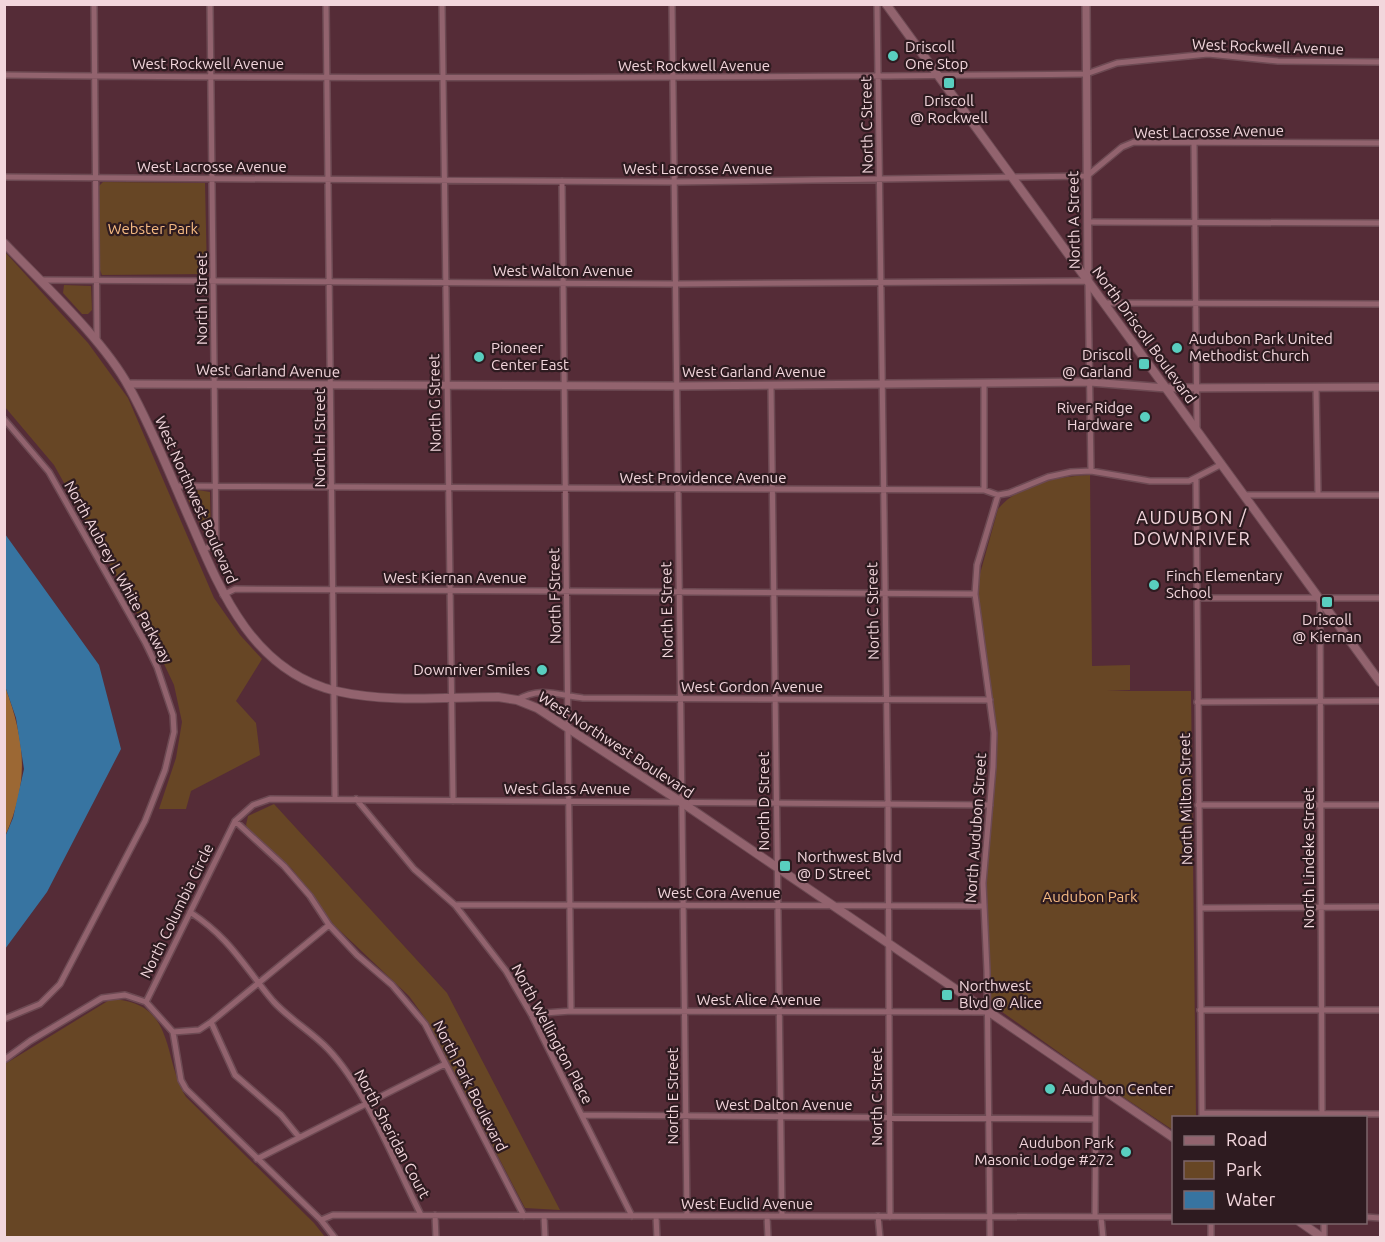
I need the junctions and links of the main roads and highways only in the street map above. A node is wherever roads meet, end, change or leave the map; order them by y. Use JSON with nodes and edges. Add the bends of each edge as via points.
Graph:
{"nodes":[{"id":1,"x":886,"y":4,"type":"edge"},
{"id":2,"x":4,"y":243,"type":"edge"},
{"id":3,"x":1380,"y":682,"type":"edge"},
{"id":4,"x":1172,"y":1137,"type":"edge"},
{"id":5,"x":1303,"y":1224,"type":"edge"},
{"id":6,"x":1323,"y":1238,"type":"edge"}],
"edges":[{"from":1,"to":3,"type":"main road","name":"North Driscoll Boulevard"},
{"from":2,"to":4,"type":"main road","name":"West Northwest Boulevard","via":[[97,343],[128,384],[223,595],[245,629],[268,654],[305,680],[368,697],[518,700],[537,708]]},
{"from":5,"to":6,"type":"main road"}]}
